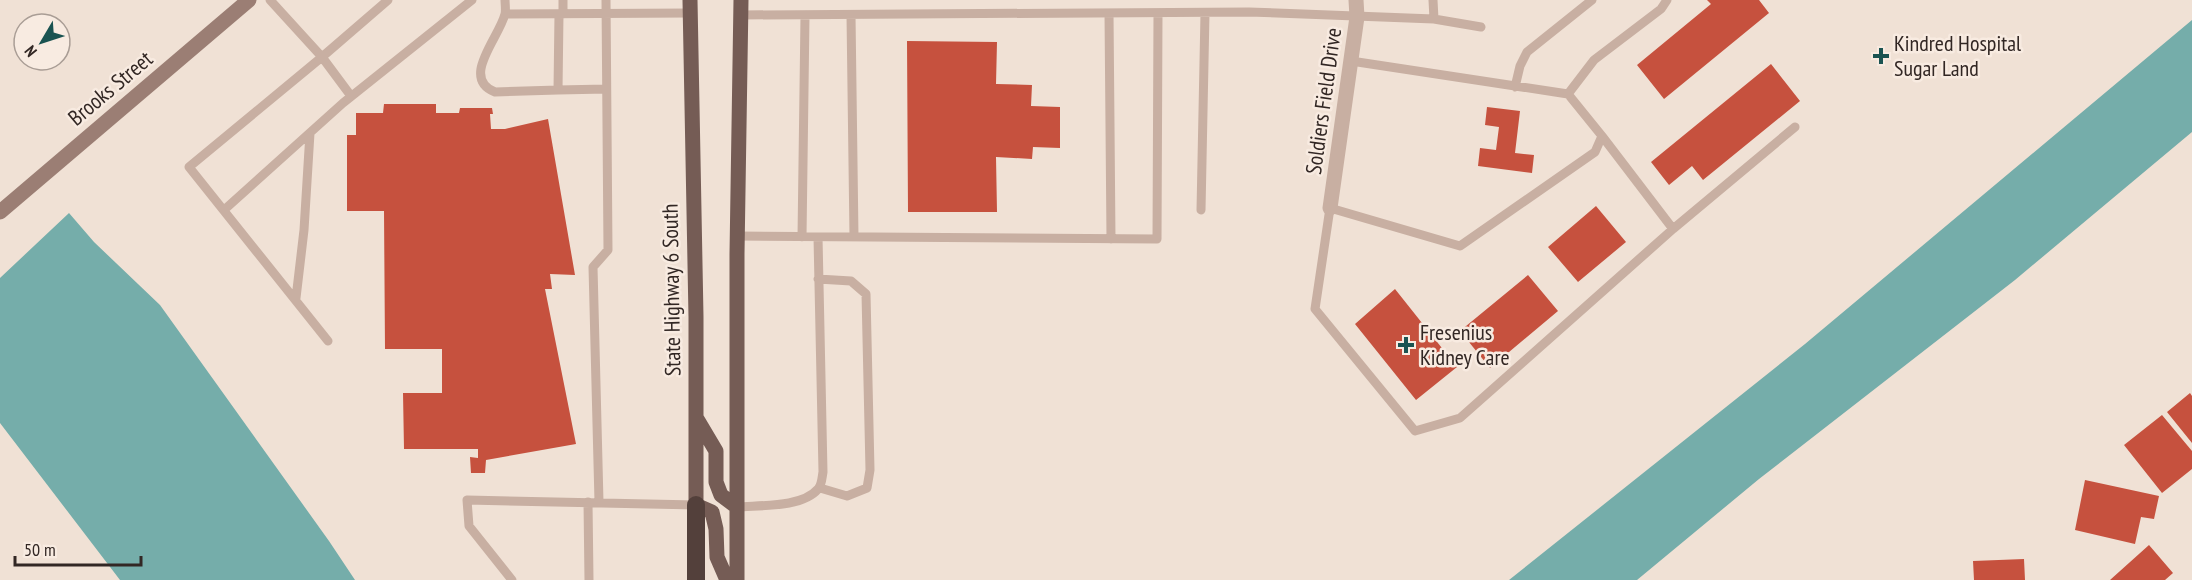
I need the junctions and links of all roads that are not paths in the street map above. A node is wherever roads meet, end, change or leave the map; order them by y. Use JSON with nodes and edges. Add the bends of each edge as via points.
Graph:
{"nodes":[{"id":1,"x":249,"y":0,"type":"edge"},
{"id":2,"x":270,"y":0,"type":"edge"},
{"id":3,"x":388,"y":0,"type":"edge"},
{"id":4,"x":472,"y":0,"type":"edge"},
{"id":5,"x":505,"y":0,"type":"edge"},
{"id":6,"x":563,"y":0,"type":"edge"},
{"id":7,"x":606,"y":0,"type":"edge"},
{"id":8,"x":1356,"y":0,"type":"edge"},
{"id":9,"x":1432,"y":0,"type":"edge"},
{"id":10,"x":1592,"y":0,"type":"edge"},
{"id":11,"x":1666,"y":0,"type":"edge"},
{"id":12,"x":690,"y":7,"type":"edge"},
{"id":13,"x":741,"y":8,"type":"edge"},
{"id":14,"x":1109,"y":13,"type":"junction"},
{"id":15,"x":1158,"y":13,"type":"junction"},
{"id":16,"x":1204,"y":13,"type":"junction"},
{"id":17,"x":506,"y":14,"type":"junction"},
{"id":18,"x":561,"y":14,"type":"junction"},
{"id":19,"x":606,"y":14,"type":"junction"},
{"id":20,"x":851,"y":15,"type":"junction"},
{"id":21,"x":806,"y":16,"type":"junction"},
{"id":22,"x":1357,"y":17,"type":"junction"},
{"id":23,"x":1434,"y":19,"type":"junction"},
{"id":24,"x":1480,"y":27,"type":"dead end"},
{"id":25,"x":322,"y":57,"type":"junction"},
{"id":26,"x":1351,"y":61,"type":"junction"},
{"id":27,"x":1515,"y":87,"type":"junction"},
{"id":28,"x":606,"y":89,"type":"junction"},
{"id":29,"x":558,"y":90,"type":"junction"},
{"id":30,"x":1568,"y":94,"type":"junction"},
{"id":31,"x":351,"y":96,"type":"junction"},
{"id":32,"x":1795,"y":128,"type":"dead end"},
{"id":33,"x":310,"y":133,"type":"junction"},
{"id":34,"x":1602,"y":136,"type":"junction"},
{"id":35,"x":1330,"y":208,"type":"junction"},
{"id":36,"x":224,"y":210,"type":"junction"},
{"id":37,"x":1201,"y":210,"type":"dead end"},
{"id":38,"x":0,"y":212,"type":"edge"},
{"id":39,"x":1673,"y":229,"type":"junction"},
{"id":40,"x":737,"y":236,"type":"junction"},
{"id":41,"x":802,"y":237,"type":"junction"},
{"id":42,"x":818,"y":237,"type":"junction"},
{"id":43,"x":854,"y":237,"type":"junction"},
{"id":44,"x":1111,"y":239,"type":"junction"},
{"id":45,"x":818,"y":279,"type":"junction"},
{"id":46,"x":296,"y":298,"type":"junction"},
{"id":47,"x":328,"y":341,"type":"dead end"},
{"id":48,"x":696,"y":417,"type":"junction"},
{"id":49,"x":820,"y":488,"type":"junction"},
{"id":50,"x":588,"y":502,"type":"junction"},
{"id":51,"x":598,"y":502,"type":"junction"},
{"id":52,"x":696,"y":505,"type":"junction"},
{"id":53,"x":737,"y":507,"type":"junction"},
{"id":54,"x":512,"y":580,"type":"edge"},
{"id":55,"x":589,"y":580,"type":"edge"},
{"id":56,"x":696,"y":580,"type":"edge"},
{"id":57,"x":727,"y":580,"type":"edge"},
{"id":58,"x":737,"y":580,"type":"edge"}],
"edges":[{"from":1,"to":38,"type":"main road","name":"Brooks Street"},
{"from":2,"to":25,"type":"lane"},
{"from":3,"to":25,"type":"lane"},
{"from":4,"to":31,"type":"lane"},
{"from":5,"to":17,"type":"lane"},
{"from":6,"to":18,"type":"lane"},
{"from":7,"to":19,"type":"lane"},
{"from":8,"to":22,"type":"street","name":"Soldiers Field Drive"},
{"from":9,"to":23,"type":"lane"},
{"from":10,"to":27,"type":"lane","via":[[1527,52]]},
{"from":11,"to":30,"type":"lane","via":[[1661,9],[1594,60]]},
{"from":12,"to":19,"type":"lane"},
{"from":12,"to":48,"type":"main road","name":"State Highway 6 South"},
{"from":13,"to":21,"type":"lane"},
{"from":13,"to":40,"type":"main road"},
{"from":14,"to":15,"type":"lane"},
{"from":14,"to":20,"type":"lane"},
{"from":14,"to":44,"type":"lane"},
{"from":15,"to":16,"type":"lane"},
{"from":15,"to":44,"type":"lane","via":[[1157,239]]},
{"from":16,"to":22,"type":"lane"},
{"from":16,"to":37,"type":"lane"},
{"from":17,"to":18,"type":"lane"},
{"from":17,"to":29,"type":"lane","via":[[480,71],[480,82],[495,93]]},
{"from":18,"to":19,"type":"lane"},
{"from":18,"to":29,"type":"lane"},
{"from":19,"to":28,"type":"lane"},
{"from":20,"to":21,"type":"lane"},
{"from":20,"to":43,"type":"lane"},
{"from":21,"to":41,"type":"lane"},
{"from":22,"to":23,"type":"lane"},
{"from":22,"to":26,"type":"street","name":"Soldiers Field Drive"},
{"from":23,"to":24,"type":"lane"},
{"from":25,"to":31,"type":"lane"},
{"from":25,"to":36,"type":"lane","via":[[189,168]]},
{"from":26,"to":27,"type":"lane"},
{"from":26,"to":35,"type":"street","name":"Soldiers Field Drive"},
{"from":27,"to":30,"type":"lane"},
{"from":28,"to":29,"type":"lane"},
{"from":28,"to":51,"type":"lane","via":[[608,250],[593,267]]},
{"from":30,"to":34,"type":"lane"},
{"from":31,"to":33,"type":"lane"},
{"from":32,"to":39,"type":"lane"},
{"from":33,"to":36,"type":"lane"},
{"from":33,"to":46,"type":"lane"},
{"from":34,"to":35,"type":"lane","via":[[1595,152],[1460,246]]},
{"from":34,"to":39,"type":"lane"},
{"from":35,"to":39,"type":"lane","via":[[1315,309],[1415,431],[1460,418]]},
{"from":36,"to":46,"type":"lane"},
{"from":40,"to":41,"type":"lane"},
{"from":40,"to":53,"type":"main road"},
{"from":41,"to":42,"type":"lane"},
{"from":42,"to":43,"type":"lane"},
{"from":42,"to":45,"type":"lane"},
{"from":43,"to":44,"type":"lane"},
{"from":45,"to":49,"type":"lane","via":[[823,472]]},
{"from":45,"to":49,"type":"lane","via":[[851,281],[866,294],[870,470],[867,488],[848,496]]},
{"from":46,"to":47,"type":"lane"},
{"from":48,"to":52,"type":"main road","name":"State Highway 6 South"},
{"from":48,"to":53,"type":"main road","via":[[716,451],[716,482],[721,495]]},
{"from":49,"to":53,"type":"lane","via":[[809,498],[793,502]]},
{"from":50,"to":51,"type":"lane"},
{"from":50,"to":54,"type":"lane","via":[[467,500],[469,526]]},
{"from":50,"to":55,"type":"lane"},
{"from":51,"to":52,"type":"lane"},
{"from":52,"to":56,"type":"highway","name":"State Highway 6 South"},
{"from":52,"to":57,"type":"main road","via":[[712,512],[717,557]]},
{"from":53,"to":58,"type":"main road"}]}
